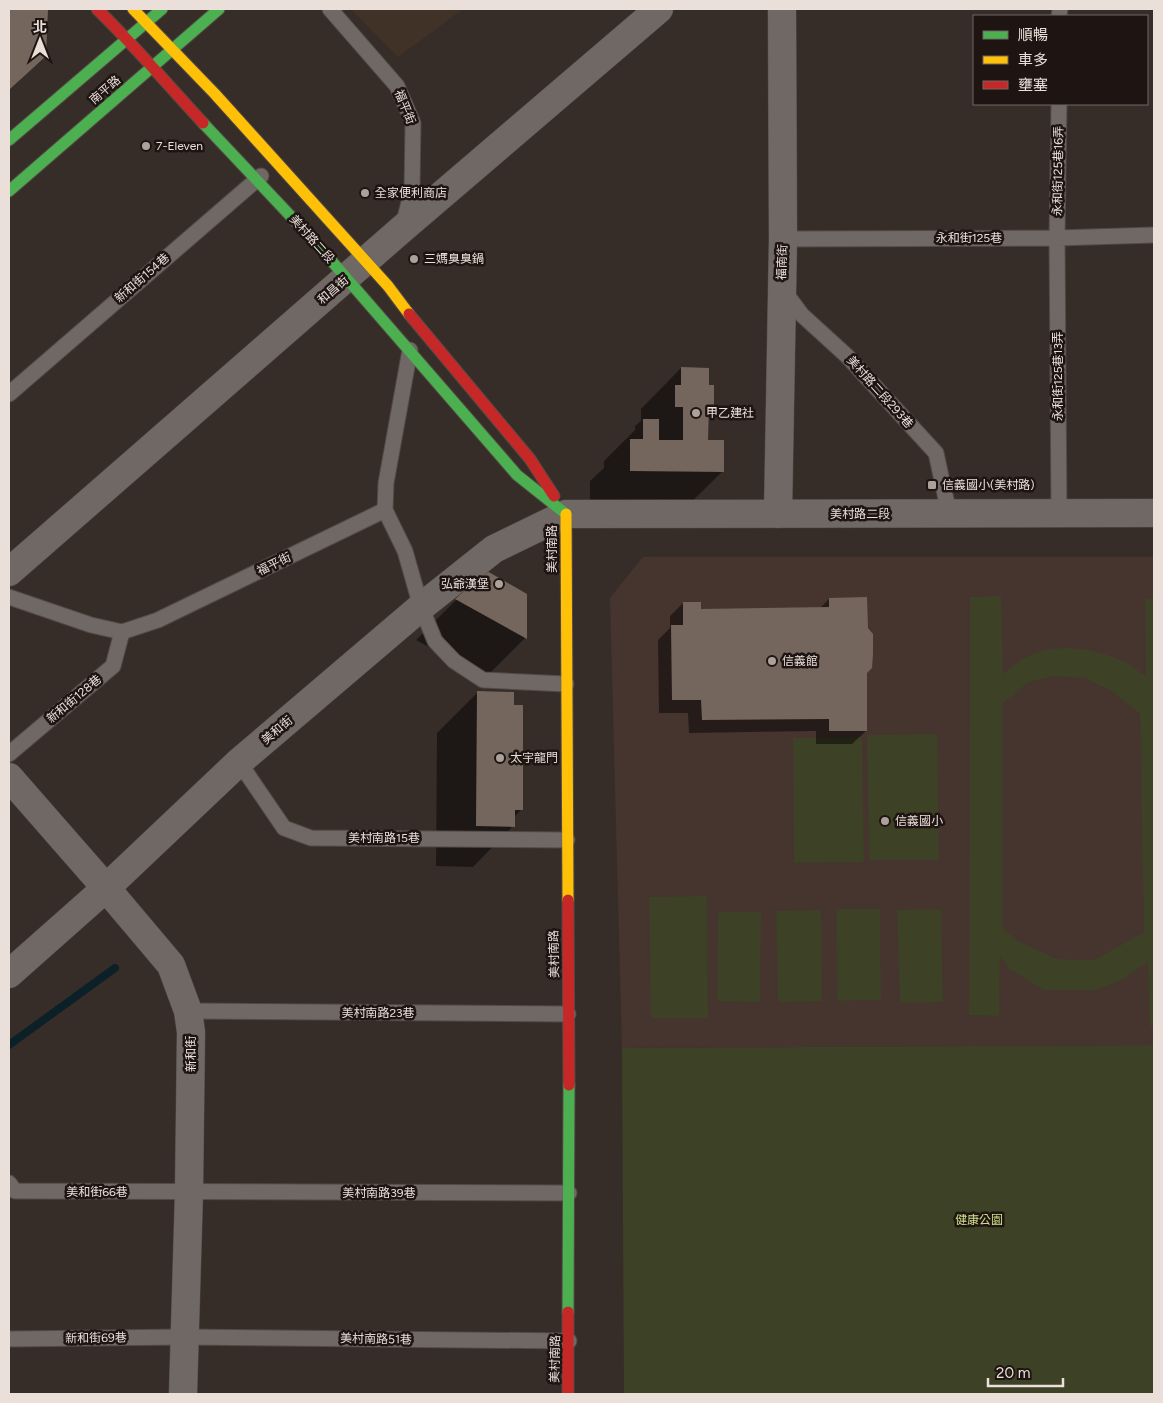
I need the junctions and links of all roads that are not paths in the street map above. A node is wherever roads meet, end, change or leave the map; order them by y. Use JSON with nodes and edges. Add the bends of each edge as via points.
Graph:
{"nodes":[{"id":1,"x":97,"y":9,"type":"edge"},
{"id":2,"x":133,"y":9,"type":"edge"},
{"id":3,"x":162,"y":9,"type":"edge"},
{"id":4,"x":219,"y":9,"type":"edge"},
{"id":5,"x":330,"y":9,"type":"edge"},
{"id":6,"x":659,"y":9,"type":"edge"},
{"id":7,"x":782,"y":9,"type":"edge"},
{"id":8,"x":146,"y":23,"type":"junction"},
{"id":9,"x":127,"y":38,"type":"junction"},
{"id":10,"x":172,"y":49,"type":"junction"},
{"id":11,"x":152,"y":68,"type":"junction"},
{"id":12,"x":1058,"y":105,"type":"edge"},
{"id":13,"x":9,"y":140,"type":"edge"},
{"id":14,"x":276,"y":164,"type":"junction"},
{"id":15,"x":257,"y":179,"type":"junction"},
{"id":16,"x":9,"y":192,"type":"edge"},
{"id":17,"x":402,"y":228,"type":"junction"},
{"id":18,"x":1154,"y":235,"type":"edge"},
{"id":19,"x":1057,"y":238,"type":"junction"},
{"id":20,"x":783,"y":239,"type":"junction"},
{"id":21,"x":356,"y":270,"type":"junction"},
{"id":22,"x":782,"y":287,"type":"junction"},
{"id":23,"x":410,"y":350,"type":"junction"},
{"id":24,"x":9,"y":394,"type":"edge"},
{"id":25,"x":385,"y":510,"type":"junction"},
{"id":26,"x":949,"y":513,"type":"junction"},
{"id":27,"x":1059,"y":513,"type":"junction"},
{"id":28,"x":1154,"y":513,"type":"edge"},
{"id":29,"x":566,"y":514,"type":"junction"},
{"id":30,"x":778,"y":514,"type":"junction"},
{"id":31,"x":9,"y":572,"type":"edge"},
{"id":32,"x":9,"y":597,"type":"edge"},
{"id":33,"x":421,"y":607,"type":"junction"},
{"id":34,"x":122,"y":632,"type":"junction"},
{"id":35,"x":566,"y":684,"type":"junction"},
{"id":36,"x":9,"y":754,"type":"edge"},
{"id":37,"x":239,"y":762,"type":"junction"},
{"id":38,"x":9,"y":777,"type":"edge"},
{"id":39,"x":567,"y":840,"type":"junction"},
{"id":40,"x":106,"y":888,"type":"junction"},
{"id":41,"x":9,"y":974,"type":"edge"},
{"id":42,"x":188,"y":1011,"type":"junction"},
{"id":43,"x":568,"y":1014,"type":"junction"},
{"id":44,"x":9,"y":1183,"type":"edge"},
{"id":45,"x":190,"y":1192,"type":"junction"},
{"id":46,"x":570,"y":1193,"type":"junction"},
{"id":47,"x":184,"y":1337,"type":"junction"},
{"id":48,"x":9,"y":1339,"type":"edge"},
{"id":49,"x":569,"y":1341,"type":"junction"},
{"id":50,"x":183,"y":1394,"type":"edge"},
{"id":51,"x":568,"y":1394,"type":"edge"}],
"edges":[{"from":1,"to":9,"type":"street","name":"美村路二段"},
{"from":2,"to":8,"type":"street","name":"美村路二段"},
{"from":3,"to":8,"type":"street","name":"南平路"},
{"from":4,"to":10,"type":"street","name":"南平路"},
{"from":5,"to":17,"type":"lane","name":"福平街","via":[[397,86],[413,123],[412,190]]},
{"from":6,"to":17,"type":"street","name":"和昌街"},
{"from":7,"to":20,"type":"street","name":"福南街"},
{"from":8,"to":9,"type":"street","name":"南平路"},
{"from":8,"to":10,"type":"street","name":"美村路二段"},
{"from":9,"to":11,"type":"street","name":"美村路二段"},
{"from":9,"to":13,"type":"street","name":"南平路"},
{"from":10,"to":11,"type":"street","name":"南平路"},
{"from":10,"to":14,"type":"street","name":"美村路二段"},
{"from":11,"to":15,"type":"street","name":"美村路二段"},
{"from":11,"to":16,"type":"street","name":"南平路"},
{"from":12,"to":19,"type":"lane","name":"永和街125巷16弄"},
{"from":14,"to":15,"type":"lane","name":"新和街154巷"},
{"from":14,"to":21,"type":"street","name":"美村路二段"},
{"from":15,"to":21,"type":"street","name":"美村路二段"},
{"from":15,"to":24,"type":"lane","name":"新和街154巷"},
{"from":17,"to":21,"type":"street","name":"和昌街"},
{"from":18,"to":19,"type":"lane","name":"永和街125巷"},
{"from":19,"to":20,"type":"lane","name":"永和街125巷"},
{"from":19,"to":27,"type":"lane","name":"永和街125巷13弄"},
{"from":20,"to":22,"type":"street","name":"福南街"},
{"from":21,"to":23,"type":"street","name":"美村路二段"},
{"from":21,"to":29,"type":"street","name":"美村路二段","via":[[388,286],[530,459]]},
{"from":21,"to":31,"type":"street","name":"和昌街"},
{"from":22,"to":26,"type":"lane","name":"美村路二段293巷","via":[[802,315],[847,356],[936,453]]},
{"from":22,"to":30,"type":"street","name":"福南街"},
{"from":23,"to":25,"type":"lane","via":[[386,483]]},
{"from":23,"to":29,"type":"street","name":"美村路二段","via":[[516,475]]},
{"from":25,"to":33,"type":"lane","via":[[405,551]]},
{"from":25,"to":34,"type":"lane","name":"福平街","via":[[158,620]]},
{"from":26,"to":27,"type":"street","name":"美村路二段"},
{"from":26,"to":30,"type":"street","name":"美村路二段"},
{"from":27,"to":28,"type":"street","name":"美村路二段"},
{"from":29,"to":30,"type":"street","name":"美村路二段"},
{"from":29,"to":33,"type":"street","name":"美和街","via":[[494,549]]},
{"from":29,"to":35,"type":"street","name":"美村南路"},
{"from":32,"to":34,"type":"lane"},
{"from":33,"to":35,"type":"lane","via":[[435,641],[454,661],[483,680]]},
{"from":33,"to":37,"type":"street","name":"美和街"},
{"from":34,"to":36,"type":"lane","name":"新和街128巷","via":[[113,666]]},
{"from":35,"to":39,"type":"street","name":"美村南路"},
{"from":37,"to":39,"type":"lane","name":"美村南路15巷","via":[[284,828],[311,838]]},
{"from":37,"to":40,"type":"street","name":"美和街"},
{"from":38,"to":40,"type":"street","name":"新和街"},
{"from":39,"to":43,"type":"street","name":"美村南路"},
{"from":40,"to":41,"type":"street","name":"美和街"},
{"from":40,"to":42,"type":"street","name":"新和街","via":[[171,965]]},
{"from":42,"to":43,"type":"lane","name":"美村南路23巷"},
{"from":42,"to":45,"type":"street","name":"新和街","via":[[191,1032]]},
{"from":43,"to":46,"type":"street","name":"美村南路"},
{"from":44,"to":45,"type":"lane","name":"美和街66巷","via":[[15,1191]]},
{"from":45,"to":46,"type":"lane","name":"美村南路39巷"},
{"from":45,"to":47,"type":"street","name":"新和街"},
{"from":46,"to":49,"type":"street","name":"美村南路"},
{"from":47,"to":48,"type":"lane","name":"新和街69巷"},
{"from":47,"to":49,"type":"lane","name":"美村南路51巷"},
{"from":47,"to":50,"type":"street","name":"新和街"},
{"from":49,"to":51,"type":"street","name":"美村南路"}]}
